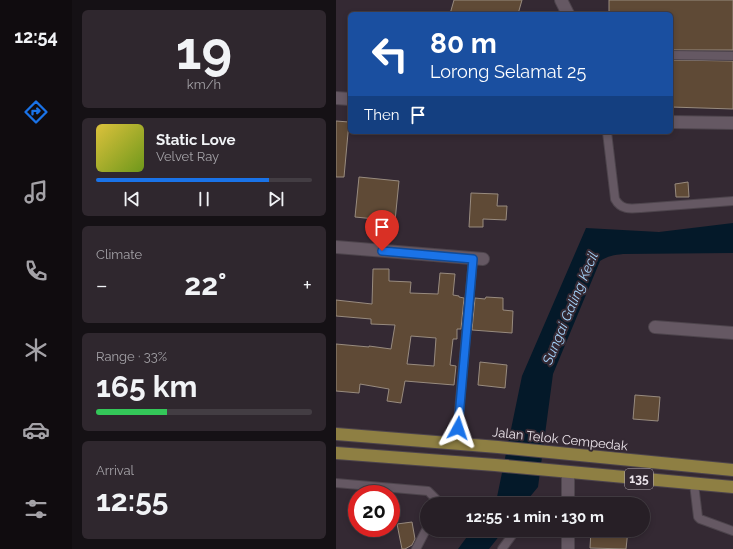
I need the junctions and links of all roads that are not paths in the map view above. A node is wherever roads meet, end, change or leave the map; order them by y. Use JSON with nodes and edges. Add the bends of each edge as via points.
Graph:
{"nodes":[{"id":1,"x":561,"y":0,"type":"edge"},
{"id":2,"x":567,"y":12,"type":"edge"},
{"id":3,"x":673,"y":55,"type":"edge"},
{"id":4,"x":733,"y":56,"type":"edge"},
{"id":5,"x":336,"y":98,"type":"edge"},
{"id":6,"x":348,"y":99,"type":"edge"},
{"id":7,"x":673,"y":122,"type":"edge"},
{"id":8,"x":733,"y":124,"type":"edge"},
{"id":9,"x":607,"y":134,"type":"edge"},
{"id":10,"x":733,"y":201,"type":"edge"},
{"id":11,"x":336,"y":247,"type":"edge"},
{"id":12,"x":478,"y":259,"type":"joint"},
{"id":13,"x":655,"y":327,"type":"dead end"},
{"id":14,"x":733,"y":333,"type":"edge"},
{"id":15,"x":336,"y":434,"type":"edge"},
{"id":16,"x":456,"y":444,"type":"junction"},
{"id":17,"x":336,"y":452,"type":"edge"},
{"id":18,"x":733,"y":470,"type":"edge"},
{"id":19,"x":568,"y":473,"type":"junction"},
{"id":20,"x":336,"y":483,"type":"edge"},
{"id":21,"x":694,"y":484,"type":"junction"},
{"id":22,"x":733,"y":487,"type":"edge"},
{"id":23,"x":336,"y":491,"type":"edge"},
{"id":24,"x":434,"y":497,"type":"edge"},
{"id":25,"x":568,"y":497,"type":"edge"},
{"id":26,"x":733,"y":531,"type":"edge"},
{"id":27,"x":422,"y":537,"type":"edge"},
{"id":28,"x":511,"y":537,"type":"edge"},
{"id":29,"x":568,"y":537,"type":"edge"},
{"id":30,"x":416,"y":549,"type":"edge"},
{"id":31,"x":502,"y":549,"type":"edge"},
{"id":32,"x":568,"y":549,"type":"edge"}],
"edges":[{"from":1,"to":2,"type":"street"},
{"from":3,"to":4,"type":"lane"},
{"from":5,"to":6,"type":"street"},
{"from":7,"to":8,"type":"street"},
{"from":9,"to":10,"type":"lane","via":[[615,199],[622,207],[631,209]]},
{"from":11,"to":12,"type":"street"},
{"from":12,"to":16,"type":"lane"},
{"from":13,"to":14,"type":"street"},
{"from":15,"to":16,"type":"main road","name":"Jalan Telok Cempedak","number":"135"},
{"from":16,"to":18,"type":"main road","name":"Jalan Telok Cempedak","number":"135"},
{"from":17,"to":19,"type":"main road","number":"135"},
{"from":19,"to":21,"type":"main road","number":"135"},
{"from":19,"to":25,"type":"street"},
{"from":20,"to":23,"type":"lane"},
{"from":20,"to":24,"type":"lane","via":[[428,491]]},
{"from":21,"to":22,"type":"main road","number":"135"},
{"from":21,"to":26,"type":"lane","via":[[700,519]]},
{"from":27,"to":30,"type":"lane"},
{"from":28,"to":31,"type":"lane"},
{"from":29,"to":32,"type":"street"}]}
